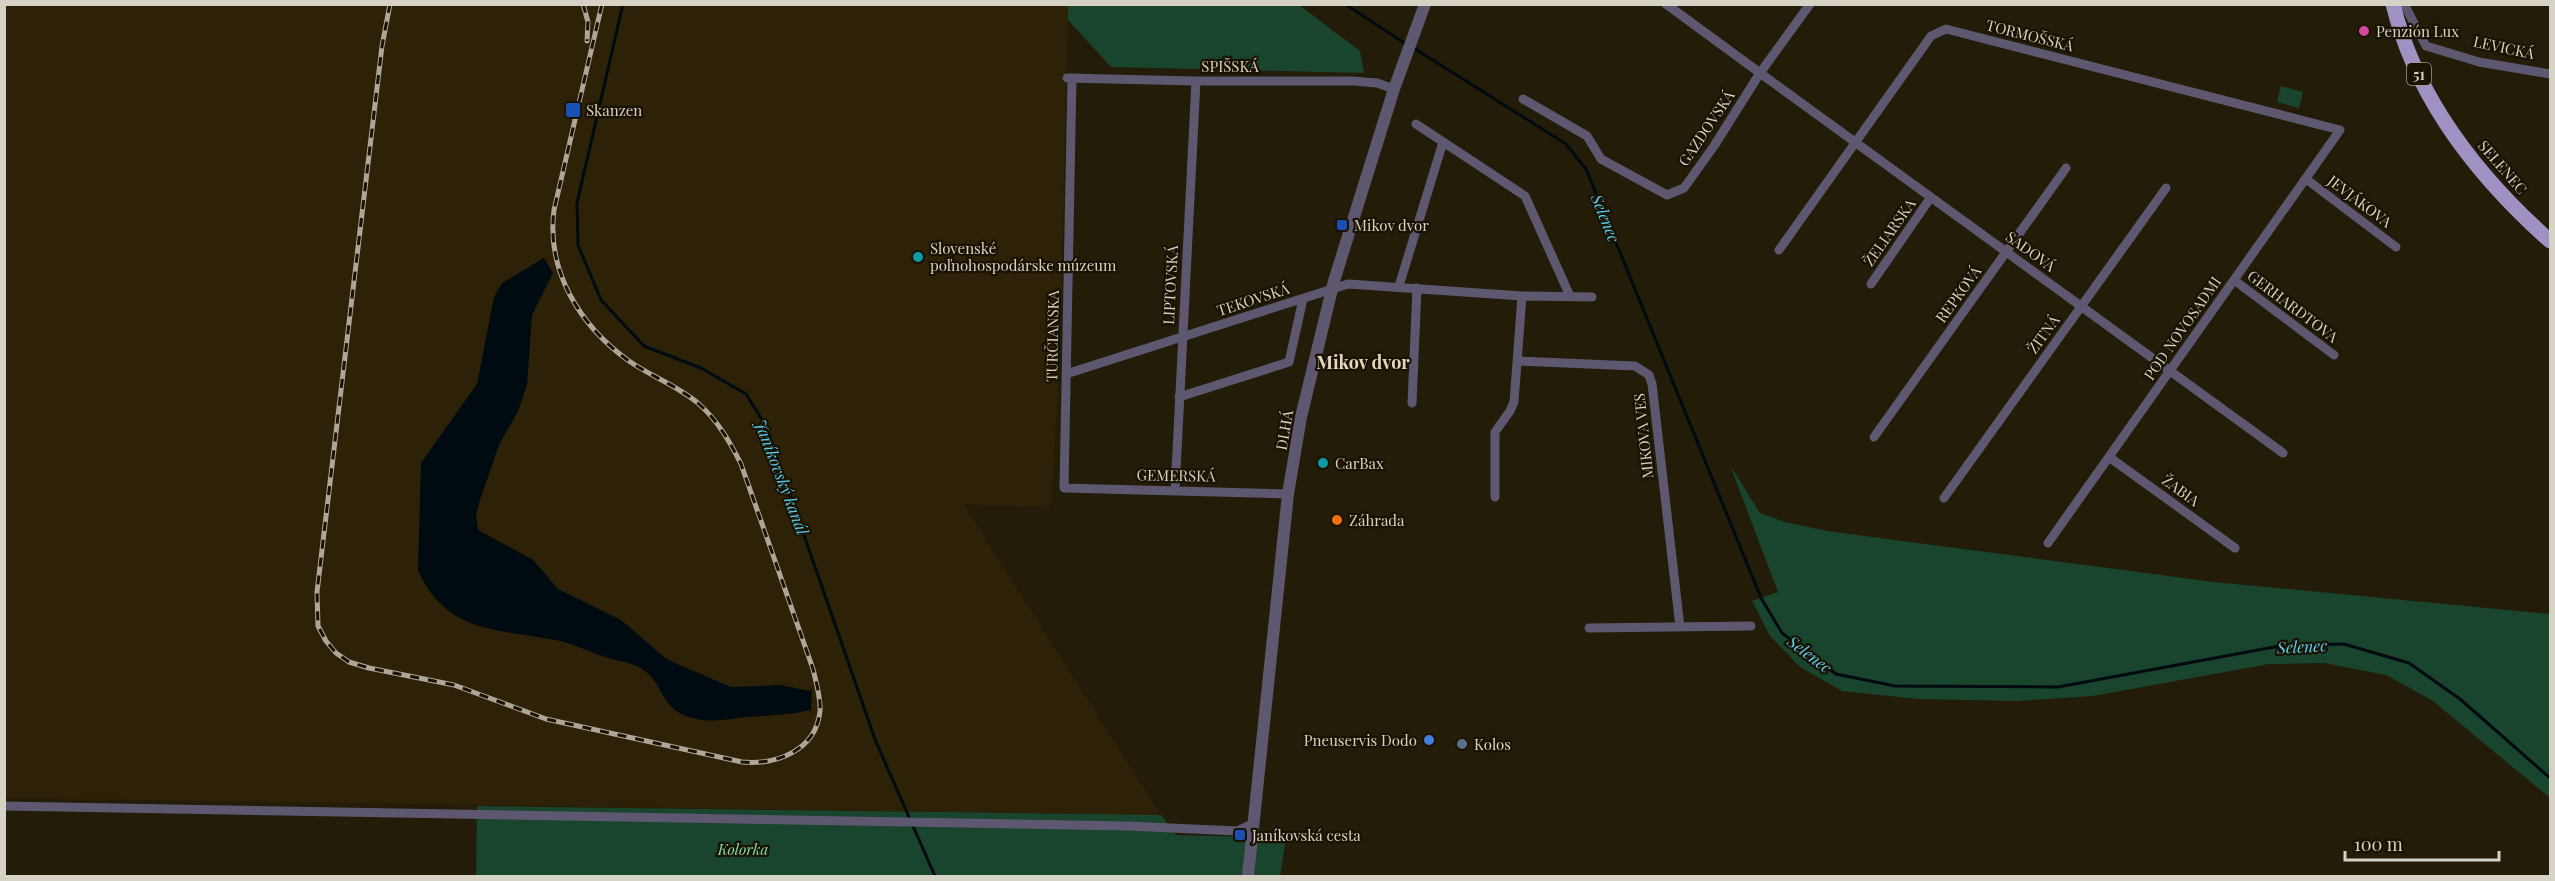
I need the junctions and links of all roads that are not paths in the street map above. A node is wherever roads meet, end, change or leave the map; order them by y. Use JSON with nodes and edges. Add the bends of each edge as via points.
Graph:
{"nodes":[{"id":1,"x":1425,"y":4,"type":"edge"},
{"id":2,"x":1666,"y":4,"type":"edge"},
{"id":3,"x":1810,"y":4,"type":"edge"},
{"id":4,"x":2393,"y":4,"type":"edge"},
{"id":5,"x":2404,"y":4,"type":"edge"},
{"id":6,"x":1760,"y":73,"type":"junction"},
{"id":7,"x":2550,"y":74,"type":"edge"},
{"id":8,"x":1069,"y":78,"type":"joint"},
{"id":9,"x":1196,"y":81,"type":"junction"},
{"id":10,"x":1394,"y":89,"type":"junction"},
{"id":11,"x":1522,"y":99,"type":"dead end"},
{"id":12,"x":1416,"y":124,"type":"dead end"},
{"id":13,"x":2340,"y":130,"type":"joint"},
{"id":14,"x":1443,"y":142,"type":"junction"},
{"id":15,"x":1856,"y":142,"type":"junction"},
{"id":16,"x":2066,"y":168,"type":"dead end"},
{"id":17,"x":2306,"y":179,"type":"junction"},
{"id":18,"x":2166,"y":188,"type":"dead end"},
{"id":19,"x":1931,"y":197,"type":"junction"},
{"id":20,"x":2550,"y":241,"type":"edge"},
{"id":21,"x":2396,"y":247,"type":"dead end"},
{"id":22,"x":1779,"y":250,"type":"dead end"},
{"id":23,"x":2006,"y":252,"type":"junction"},
{"id":24,"x":2234,"y":280,"type":"junction"},
{"id":25,"x":1872,"y":284,"type":"dead end"},
{"id":26,"x":1399,"y":286,"type":"junction"},
{"id":27,"x":1417,"y":288,"type":"junction"},
{"id":28,"x":1332,"y":290,"type":"junction"},
{"id":29,"x":1522,"y":296,"type":"junction"},
{"id":30,"x":1570,"y":297,"type":"junction"},
{"id":31,"x":1592,"y":297,"type":"dead end"},
{"id":32,"x":1303,"y":299,"type":"junction"},
{"id":33,"x":2081,"y":306,"type":"junction"},
{"id":34,"x":1182,"y":337,"type":"junction"},
{"id":35,"x":2334,"y":355,"type":"dead end"},
{"id":36,"x":1518,"y":360,"type":"junction"},
{"id":37,"x":2170,"y":371,"type":"junction"},
{"id":38,"x":1066,"y":374,"type":"junction"},
{"id":39,"x":1179,"y":397,"type":"junction"},
{"id":40,"x":1413,"y":403,"type":"dead end"},
{"id":41,"x":1874,"y":437,"type":"dead end"},
{"id":42,"x":2283,"y":453,"type":"dead end"},
{"id":43,"x":2109,"y":457,"type":"junction"},
{"id":44,"x":1064,"y":488,"type":"joint"},
{"id":45,"x":1175,"y":490,"type":"junction"},
{"id":46,"x":1288,"y":494,"type":"junction"},
{"id":47,"x":1496,"y":498,"type":"dead end"},
{"id":48,"x":1944,"y":498,"type":"dead end"},
{"id":49,"x":2048,"y":543,"type":"dead end"},
{"id":50,"x":2235,"y":548,"type":"dead end"},
{"id":51,"x":1751,"y":626,"type":"dead end"},
{"id":52,"x":1588,"y":627,"type":"dead end"},
{"id":53,"x":1680,"y":627,"type":"junction"},
{"id":54,"x":4,"y":806,"type":"edge"},
{"id":55,"x":1252,"y":824,"type":"junction"},
{"id":56,"x":1248,"y":876,"type":"edge"}],
"edges":[{"from":1,"to":10,"type":"street","name":"DLHÁ"},
{"from":2,"to":6,"type":"street","name":"SADOVÁ"},
{"from":3,"to":6,"type":"street"},
{"from":4,"to":20,"type":"main road","name":"SELENEC","number":"51","via":[[2413,63],[2456,139],[2484,176]]},
{"from":5,"to":7,"type":"street","name":"LEVICKÁ","via":[[2426,46],[2479,62]]},
{"from":6,"to":11,"type":"street","name":"GAZDOVSKÁ","via":[[1684,188],[1667,195],[1601,159],[1587,136]]},
{"from":6,"to":15,"type":"street","name":"SADOVÁ"},
{"from":8,"to":9,"type":"street","name":"SPIŠSKÁ"},
{"from":8,"to":38,"type":"street","name":"TURČIANSKA"},
{"from":9,"to":10,"type":"street","name":"SPIŠSKÁ","via":[[1361,82]]},
{"from":9,"to":34,"type":"street","name":"LIPTOVSKÁ"},
{"from":10,"to":28,"type":"street","name":"DLHÁ"},
{"from":12,"to":14,"type":"street"},
{"from":13,"to":15,"type":"street","name":"TORMOŠSKÁ","via":[[1946,29],[1931,36]]},
{"from":13,"to":17,"type":"street","name":"POD NOVOSADMI"},
{"from":14,"to":26,"type":"street"},
{"from":14,"to":30,"type":"street","via":[[1525,196]]},
{"from":15,"to":19,"type":"street","name":"SADOVÁ"},
{"from":15,"to":22,"type":"street","name":"TORMOŠSKÁ"},
{"from":16,"to":23,"type":"street","name":"REPKOVÁ"},
{"from":17,"to":21,"type":"street","name":"JEVJÁKOVA"},
{"from":17,"to":24,"type":"street","name":"POD NOVOSADMI"},
{"from":18,"to":33,"type":"street","name":"ŽITNÁ"},
{"from":19,"to":23,"type":"street","name":"SADOVÁ"},
{"from":19,"to":25,"type":"street","name":"ŽELIARSKA"},
{"from":23,"to":33,"type":"street","name":"SADOVÁ"},
{"from":23,"to":41,"type":"street","name":"REPKOVÁ"},
{"from":24,"to":35,"type":"street","name":"GERHARDTOVA"},
{"from":24,"to":37,"type":"street","name":"POD NOVOSADMI"},
{"from":26,"to":27,"type":"street","name":"TEKOVSKÁ"},
{"from":26,"to":28,"type":"street","name":"TEKOVSKÁ","via":[[1348,284]]},
{"from":27,"to":29,"type":"street","name":"TEKOVSKÁ"},
{"from":27,"to":40,"type":"street"},
{"from":28,"to":32,"type":"street","name":"TEKOVSKÁ"},
{"from":28,"to":46,"type":"street","name":"DLHÁ","via":[[1301,417]]},
{"from":29,"to":30,"type":"street","name":"TEKOVSKÁ"},
{"from":29,"to":36,"type":"street"},
{"from":30,"to":31,"type":"street","name":"TEKOVSKÁ"},
{"from":32,"to":34,"type":"street","name":"TEKOVSKÁ"},
{"from":32,"to":39,"type":"street","via":[[1289,362]]},
{"from":33,"to":37,"type":"street","name":"SADOVÁ"},
{"from":33,"to":48,"type":"street","name":"ŽITNÁ"},
{"from":34,"to":38,"type":"street","name":"TEKOVSKÁ"},
{"from":34,"to":39,"type":"street","name":"LIPTOVSKÁ"},
{"from":36,"to":47,"type":"street","via":[[1514,402],[1495,432]]},
{"from":36,"to":53,"type":"street","name":"MIKOVA VES","via":[[1635,366],[1649,375]]},
{"from":37,"to":42,"type":"street","name":"SADOVÁ"},
{"from":37,"to":43,"type":"street","name":"POD NOVOSADMI"},
{"from":38,"to":44,"type":"street","name":"TURČIANSKA"},
{"from":39,"to":45,"type":"street","name":"LIPTOVSKÁ"},
{"from":43,"to":49,"type":"street","name":"POD NOVOSADMI"},
{"from":43,"to":50,"type":"street","name":"ŽABIA"},
{"from":44,"to":45,"type":"street","name":"GEMERSKÁ"},
{"from":45,"to":46,"type":"street","name":"GEMERSKÁ"},
{"from":46,"to":55,"type":"street","name":"DLHÁ"},
{"from":51,"to":53,"type":"street"},
{"from":52,"to":53,"type":"street"},
{"from":54,"to":55,"type":"street","via":[[1237,831]]},
{"from":55,"to":56,"type":"street","name":"DLHÁ"}]}
